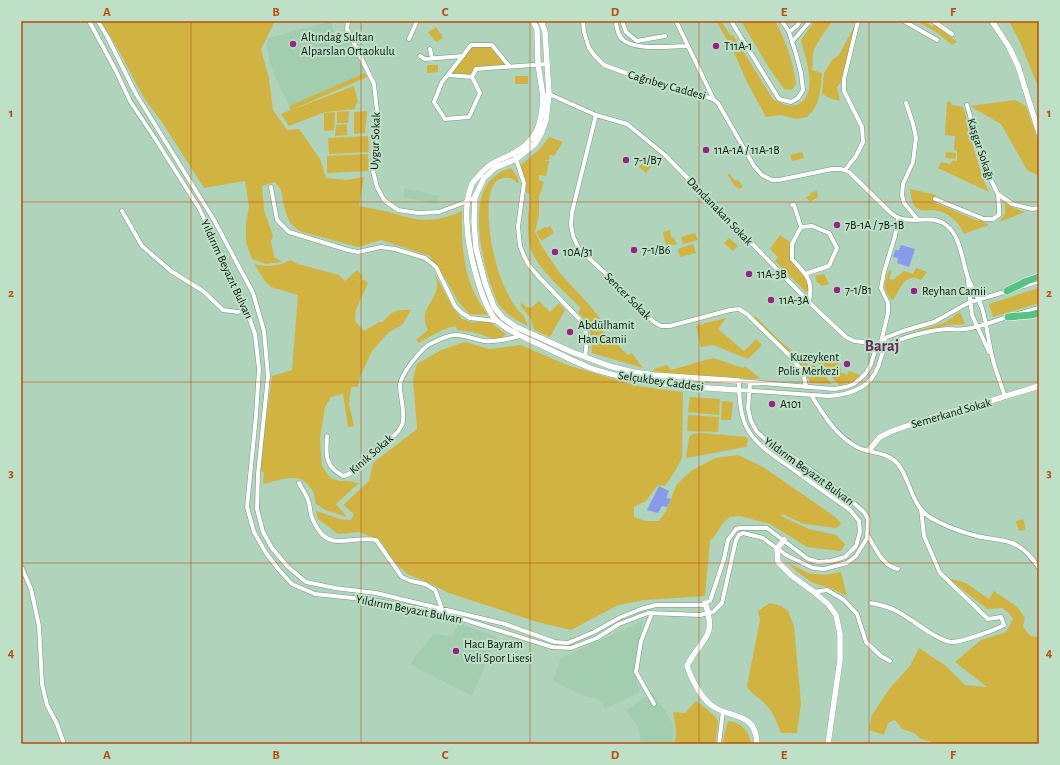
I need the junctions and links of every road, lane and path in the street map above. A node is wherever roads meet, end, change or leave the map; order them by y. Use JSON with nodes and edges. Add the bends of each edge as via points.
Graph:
{"nodes":[{"id":1,"x":89,"y":21,"type":"edge"},
{"id":2,"x":98,"y":21,"type":"edge"},
{"id":3,"x":348,"y":21,"type":"edge"},
{"id":4,"x":417,"y":21,"type":"edge"},
{"id":5,"x":533,"y":21,"type":"edge"},
{"id":6,"x":541,"y":21,"type":"edge"},
{"id":7,"x":583,"y":21,"type":"edge"},
{"id":8,"x":616,"y":21,"type":"edge"},
{"id":9,"x":622,"y":21,"type":"edge"},
{"id":10,"x":676,"y":21,"type":"edge"},
{"id":11,"x":731,"y":21,"type":"edge"},
{"id":12,"x":782,"y":21,"type":"edge"},
{"id":13,"x":800,"y":21,"type":"edge"},
{"id":14,"x":810,"y":21,"type":"edge"},
{"id":15,"x":858,"y":21,"type":"edge"},
{"id":16,"x":904,"y":21,"type":"edge"},
{"id":17,"x":933,"y":21,"type":"edge"},
{"id":18,"x":992,"y":21,"type":"edge"},
{"id":19,"x":789,"y":32,"type":"junction"},
{"id":20,"x":952,"y":34,"type":"dead end"},
{"id":21,"x":665,"y":36,"type":"dead end"},
{"id":22,"x":409,"y":39,"type":"dead end"},
{"id":23,"x":937,"y":40,"type":"dead end"},
{"id":24,"x":792,"y":42,"type":"junction"},
{"id":25,"x":687,"y":46,"type":"junction"},
{"id":26,"x":430,"y":49,"type":"dead end"},
{"id":27,"x":420,"y":56,"type":"dead end"},
{"id":28,"x":463,"y":56,"type":"junction"},
{"id":29,"x":432,"y":58,"type":"junction"},
{"id":30,"x":538,"y":64,"type":"junction"},
{"id":31,"x":547,"y":64,"type":"junction"},
{"id":32,"x":509,"y":66,"type":"junction"},
{"id":33,"x":448,"y":75,"type":"junction"},
{"id":34,"x":472,"y":78,"type":"junction"},
{"id":35,"x":549,"y":94,"type":"junction"},
{"id":36,"x":542,"y":96,"type":"junction"},
{"id":37,"x":713,"y":99,"type":"junction"},
{"id":38,"x":906,"y":103,"type":"dead end"},
{"id":39,"x":967,"y":105,"type":"dead end"},
{"id":40,"x":596,"y":115,"type":"junction"},
{"id":41,"x":1039,"y":133,"type":"edge"},
{"id":42,"x":514,"y":153,"type":"junction"},
{"id":43,"x":516,"y":159,"type":"junction"},
{"id":44,"x":845,"y":170,"type":"junction"},
{"id":45,"x":271,"y":187,"type":"dead end"},
{"id":46,"x":998,"y":194,"type":"junction"},
{"id":47,"x":474,"y":197,"type":"junction"},
{"id":48,"x":935,"y":199,"type":"dead end"},
{"id":49,"x":468,"y":201,"type":"junction"},
{"id":50,"x":792,"y":204,"type":"dead end"},
{"id":51,"x":1039,"y":208,"type":"edge"},
{"id":52,"x":122,"y":211,"type":"dead end"},
{"id":53,"x":898,"y":218,"type":"junction"},
{"id":54,"x":918,"y":220,"type":"junction"},
{"id":55,"x":801,"y":227,"type":"junction"},
{"id":56,"x":805,"y":274,"type":"junction"},
{"id":57,"x":1039,"y":277,"type":"edge"},
{"id":58,"x":968,"y":278,"type":"junction"},
{"id":59,"x":1039,"y":281,"type":"edge"},
{"id":60,"x":1007,"y":291,"type":"junction"},
{"id":61,"x":978,"y":299,"type":"junction"},
{"id":62,"x":809,"y":302,"type":"junction"},
{"id":63,"x":970,"y":302,"type":"junction"},
{"id":64,"x":246,"y":308,"type":"junction"},
{"id":65,"x":1039,"y":308,"type":"edge"},
{"id":66,"x":1039,"y":313,"type":"edge"},
{"id":67,"x":1008,"y":317,"type":"junction"},
{"id":68,"x":496,"y":320,"type":"junction"},
{"id":69,"x":985,"y":324,"type":"junction"},
{"id":70,"x":976,"y":327,"type":"junction"},
{"id":71,"x":520,"y":336,"type":"junction"},
{"id":72,"x":529,"y":336,"type":"junction"},
{"id":73,"x":881,"y":343,"type":"junction"},
{"id":74,"x":887,"y":346,"type":"junction"},
{"id":75,"x":876,"y":348,"type":"junction"},
{"id":76,"x":586,"y":357,"type":"junction"},
{"id":77,"x":992,"y":358,"type":"junction"},
{"id":78,"x":739,"y":382,"type":"junction"},
{"id":79,"x":750,"y":383,"type":"junction"},
{"id":80,"x":1039,"y":386,"type":"edge"},
{"id":81,"x":806,"y":387,"type":"junction"},
{"id":82,"x":739,"y":390,"type":"junction"},
{"id":83,"x":750,"y":391,"type":"junction"},
{"id":84,"x":811,"y":395,"type":"junction"},
{"id":85,"x":1005,"y":397,"type":"junction"},
{"id":86,"x":328,"y":436,"type":"dead end"},
{"id":87,"x":869,"y":450,"type":"junction"},
{"id":88,"x":299,"y":483,"type":"dead end"},
{"id":89,"x":920,"y":508,"type":"junction"},
{"id":90,"x":868,"y":536,"type":"junction"},
{"id":91,"x":784,"y":540,"type":"junction"},
{"id":92,"x":777,"y":549,"type":"junction"},
{"id":93,"x":21,"y":566,"type":"edge"},
{"id":94,"x":1039,"y":568,"type":"edge"},
{"id":95,"x":898,"y":569,"type":"dead end"},
{"id":96,"x":814,"y":592,"type":"junction"},
{"id":97,"x":705,"y":603,"type":"junction"},
{"id":98,"x":870,"y":603,"type":"dead end"},
{"id":99,"x":442,"y":609,"type":"junction"},
{"id":100,"x":652,"y":613,"type":"junction"},
{"id":101,"x":709,"y":613,"type":"junction"},
{"id":102,"x":890,"y":661,"type":"dead end"},
{"id":103,"x":654,"y":704,"type":"dead end"},
{"id":104,"x":723,"y":711,"type":"junction"},
{"id":105,"x":64,"y":744,"type":"edge"},
{"id":106,"x":719,"y":744,"type":"edge"},
{"id":107,"x":757,"y":744,"type":"edge"},
{"id":108,"x":828,"y":744,"type":"edge"}],
"edges":[{"from":1,"to":64,"type":"street","name":"Yıldırım Beyazıt Bulvarı","via":[[130,101],[199,208]]},
{"from":2,"to":99,"type":"street","name":"Yıldırım Beyazıt Bulvarı","via":[[136,94],[214,220],[253,293],[264,330],[268,376],[257,509],[272,548],[287,566],[306,582],[376,593]]},
{"from":3,"to":49,"type":"street","name":"Uygur Sokak","via":[[347,29],[374,84],[378,120],[373,171],[384,200],[398,210],[418,214],[439,212]]},
{"from":4,"to":22,"type":"street"},
{"from":5,"to":30,"type":"street","name":"Selçukbey Caddesi","via":[[537,28]]},
{"from":6,"to":31,"type":"street","name":"Selçukbey Caddesi","via":[[545,32]]},
{"from":7,"to":37,"type":"street","name":"Cağrıbey Caddesi","via":[[589,48],[604,65]]},
{"from":8,"to":25,"type":"street","via":[[621,38],[631,45]]},
{"from":9,"to":21,"type":"street","via":[[626,32],[637,41]]},
{"from":10,"to":25,"type":"street"},
{"from":11,"to":24,"type":"street","via":[[779,99],[791,102],[798,98],[803,90]]},
{"from":12,"to":19,"type":"street"},
{"from":13,"to":19,"type":"street"},
{"from":14,"to":24,"type":"street"},
{"from":15,"to":44,"type":"street","via":[[844,79],[844,91],[862,128],[862,142],[856,156]]},
{"from":16,"to":23,"type":"street"},
{"from":17,"to":20,"type":"street"},
{"from":18,"to":41,"type":"street","via":[[1018,66]]},
{"from":19,"to":24,"type":"street"},
{"from":25,"to":37,"type":"street"},
{"from":26,"to":29,"type":"street"},
{"from":27,"to":29,"type":"street","via":[[425,59]]},
{"from":28,"to":29,"type":"street"},
{"from":28,"to":32,"type":"street","via":[[471,45],[492,45]]},
{"from":28,"to":33,"type":"street"},
{"from":30,"to":31,"type":"street"},
{"from":30,"to":32,"type":"street"},
{"from":30,"to":36,"type":"street","name":"Selçukbey Caddesi"},
{"from":31,"to":35,"type":"street","name":"Selçukbey Caddesi"},
{"from":32,"to":34,"type":"street","via":[[476,69]]},
{"from":33,"to":34,"type":"street"},
{"from":33,"to":34,"type":"street","via":[[442,82],[434,102],[445,119],[469,117],[480,93]]},
{"from":35,"to":36,"type":"street"},
{"from":35,"to":40,"type":"street","name":"Dandanakan Sokak"},
{"from":35,"to":43,"type":"street","name":"Selçukbey Caddesi","via":[[542,132],[535,144]]},
{"from":36,"to":42,"type":"street","name":"Selçukbey Caddesi","via":[[539,126],[532,139]]},
{"from":37,"to":44,"type":"street","name":"Cağrıbey Caddesi","via":[[722,109],[754,166],[767,178],[779,180],[832,169]]},
{"from":38,"to":54,"type":"street","via":[[916,138],[913,162],[903,184],[902,195],[904,203]]},
{"from":39,"to":46,"type":"street","name":"Kaşgar Sokağı","via":[[985,168]]},
{"from":40,"to":62,"type":"street","name":"Dandanakan Sokak","via":[[627,124],[664,155]]},
{"from":40,"to":81,"type":"street","name":"Sencer Sokak","via":[[572,212],[573,236],[579,249],[661,326],[739,309],[791,356],[803,372]]},
{"from":42,"to":43,"type":"street"},
{"from":42,"to":49,"type":"street","name":"Selçukbey Caddesi","via":[[489,164],[472,183]]},
{"from":43,"to":47,"type":"street","name":"Selçukbey Caddesi","via":[[494,168],[484,178]]},
{"from":43,"to":76,"type":"street","via":[[524,183],[518,227],[520,246],[528,264],[581,321],[587,342]]},
{"from":44,"to":53,"type":"street"},
{"from":45,"to":68,"type":"street","via":[[277,220],[289,232],[358,252],[381,247],[425,258],[436,267],[455,306],[462,313],[470,318]]},
{"from":46,"to":48,"type":"street","via":[[999,215],[993,219],[984,219]]},
{"from":46,"to":51,"type":"street","name":"Kaşgar Sokağı","via":[[1012,204],[1032,209]]},
{"from":47,"to":49,"type":"street","name":"Uygur Sokak"},
{"from":47,"to":72,"type":"street","name":"Selçukbey Caddesi","via":[[476,248],[489,295],[503,318]]},
{"from":49,"to":68,"type":"street","name":"Selçukbey Caddesi","via":[[468,235],[475,273],[484,300]]},
{"from":50,"to":55,"type":"street"},
{"from":52,"to":64,"type":"street","via":[[142,246],[171,271],[203,291],[223,310],[238,312]]},
{"from":53,"to":54,"type":"street"},
{"from":53,"to":73,"type":"street","via":[[881,288],[888,303],[888,313]]},
{"from":54,"to":58,"type":"street","via":[[938,221],[955,235]]},
{"from":55,"to":56,"type":"street","via":[[792,244],[792,259]]},
{"from":55,"to":56,"type":"street","via":[[812,226],[830,233],[837,248],[828,266]]},
{"from":56,"to":62,"type":"street","via":[[810,279]]},
{"from":57,"to":60,"type":"highway"},
{"from":58,"to":61,"type":"street"},
{"from":58,"to":63,"type":"street"},
{"from":59,"to":60,"type":"street","name":"Selçukbey Caddesi"},
{"from":60,"to":61,"type":"street","name":"Selçukbey Caddesi"},
{"from":61,"to":63,"type":"street","name":"Selçukbey Caddesi"},
{"from":61,"to":69,"type":"street"},
{"from":62,"to":75,"type":"street","name":"Dandanakan Sokak","via":[[846,337]]},
{"from":63,"to":70,"type":"street"},
{"from":63,"to":73,"type":"street","name":"Selçukbey Caddesi","via":[[934,322],[894,334]]},
{"from":64,"to":100,"type":"street","name":"Yıldırım Beyazıt Bulvarı","via":[[255,334],[259,369],[247,507],[254,532],[266,553],[292,584],[315,594],[372,600],[443,613],[552,647],[571,648],[597,638],[619,624]]},
{"from":65,"to":67,"type":"street"},
{"from":66,"to":67,"type":"highway"},
{"from":67,"to":69,"type":"street"},
{"from":68,"to":71,"type":"street","name":"Selçukbey Caddesi"},
{"from":69,"to":70,"type":"street"},
{"from":69,"to":77,"type":"street"},
{"from":70,"to":74,"type":"street","via":[[926,332]]},
{"from":70,"to":77,"type":"street"},
{"from":71,"to":72,"type":"street","name":"Selçukbey Caddesi"},
{"from":71,"to":86,"type":"street","name":"Kınık Sokak","via":[[485,341],[455,335],[431,343],[420,351],[400,384],[402,424],[393,438],[374,450],[347,475],[337,473],[328,462]]},
{"from":72,"to":76,"type":"street","name":"Selçukbey Caddesi"},
{"from":72,"to":82,"type":"street","name":"Selçukbey Caddesi","via":[[580,364],[615,375]]},
{"from":73,"to":75,"type":"street","name":"Selçukbey Caddesi"},
{"from":74,"to":75,"type":"street"},
{"from":74,"to":84,"type":"street","name":"Selçukbey Caddesi","via":[[872,379],[859,389],[841,395]]},
{"from":75,"to":81,"type":"street","name":"Selçukbey Caddesi","via":[[866,373],[854,384],[834,389]]},
{"from":76,"to":78,"type":"street","name":"Selçukbey Caddesi","via":[[633,372]]},
{"from":77,"to":85,"type":"street"},
{"from":78,"to":79,"type":"street","name":"Selçukbey Caddesi"},
{"from":78,"to":82,"type":"street","name":"Yıldırım Beyazıt Bulvarı"},
{"from":79,"to":81,"type":"street","name":"Selçukbey Caddesi"},
{"from":79,"to":83,"type":"street","name":"Yıldırım Beyazıt Bulvarı"},
{"from":80,"to":85,"type":"street","name":"Semerkand Sokak"},
{"from":82,"to":83,"type":"street","name":"Selçukbey Caddesi"},
{"from":82,"to":91,"type":"street","name":"Yıldırım Beyazıt Bulvarı","via":[[743,417],[753,437],[778,459],[850,510],[859,521],[860,532],[856,546],[845,557],[831,561],[818,562],[808,559]]},
{"from":83,"to":84,"type":"street","name":"Selçukbey Caddesi"},
{"from":83,"to":90,"type":"street","name":"Yıldırım Beyazıt Bulvarı","via":[[750,421],[757,432],[842,493],[864,512],[868,519]]},
{"from":84,"to":87,"type":"street","via":[[829,423],[842,437],[858,448]]},
{"from":85,"to":87,"type":"street","name":"Semerkand Sokak","via":[[892,431],[880,437]]},
{"from":87,"to":89,"type":"street","via":[[890,456],[898,465]]},
{"from":88,"to":99,"type":"street","via":[[318,530],[334,541],[366,538],[376,540],[402,577],[426,584],[435,590]]},
{"from":89,"to":94,"type":"street","via":[[929,517],[946,526],[975,536],[1013,543]]},
{"from":89,"to":98,"type":"street","via":[[924,536],[940,573],[988,619],[1001,617],[1004,625],[994,631],[951,642],[899,612]]},
{"from":90,"to":92,"type":"street","via":[[856,556],[847,563],[824,569],[813,568]]},
{"from":90,"to":95,"type":"street","via":[[891,568]]},
{"from":91,"to":92,"type":"street"},
{"from":91,"to":97,"type":"street","name":"Yıldırım Beyazıt Bulvarı","via":[[767,528],[736,529],[728,540],[713,593],[710,600]]},
{"from":92,"to":96,"type":"street","via":[[778,562]]},
{"from":92,"to":101,"type":"street","via":[[763,538],[743,533],[739,535],[722,603],[714,612]]},
{"from":93,"to":105,"type":"street","via":[[31,589],[40,626],[42,684],[47,705]]},
{"from":96,"to":102,"type":"street","via":[[827,590],[844,600],[857,614],[866,642]]},
{"from":96,"to":108,"type":"street","via":[[836,615],[840,634],[840,660]]},
{"from":97,"to":99,"type":"street","name":"Yıldırım Beyazıt Bulvarı","via":[[656,605],[641,609],[568,643],[555,642],[505,624]]},
{"from":97,"to":101,"type":"street"},
{"from":100,"to":101,"type":"street","name":"Yıldırım Beyazıt Bulvarı"},
{"from":100,"to":103,"type":"street","via":[[641,641],[636,672]]},
{"from":101,"to":104,"type":"street","via":[[710,630],[687,666],[691,678],[707,702]]},
{"from":104,"to":106,"type":"street"},
{"from":104,"to":107,"type":"street","via":[[743,717],[753,727]]}]}
